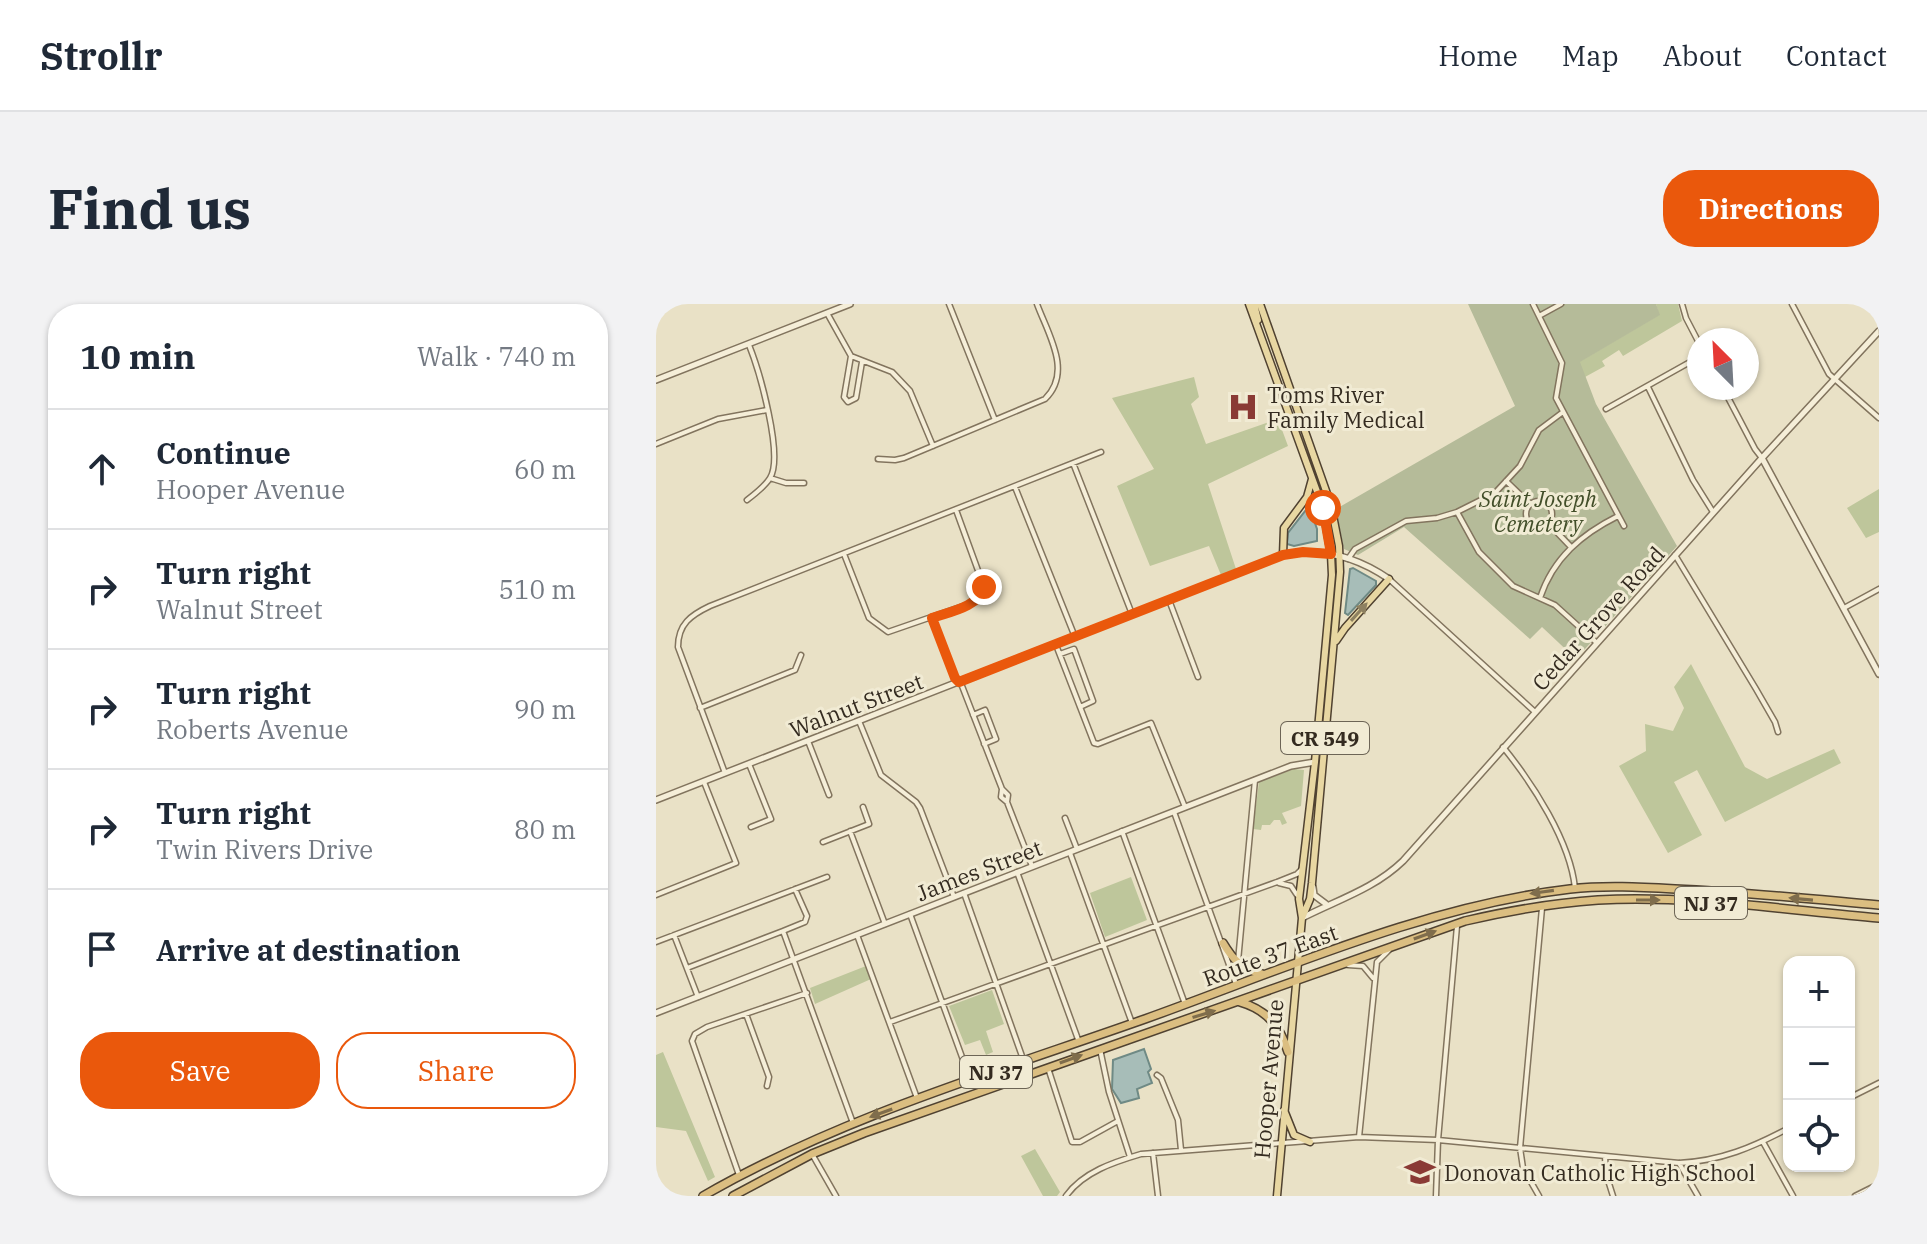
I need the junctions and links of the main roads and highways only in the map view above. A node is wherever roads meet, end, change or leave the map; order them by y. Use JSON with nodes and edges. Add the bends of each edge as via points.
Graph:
{"nodes":[{"id":1,"x":1254,"y":304,"type":"edge"},
{"id":2,"x":1312,"y":479,"type":"junction"},
{"id":3,"x":1283,"y":555,"type":"road end"},
{"id":4,"x":1389,"y":579,"type":"road end"},
{"id":5,"x":1333,"y":648,"type":"junction"},
{"id":6,"x":1879,"y":905,"type":"edge"},
{"id":7,"x":1302,"y":918,"type":"junction"},
{"id":8,"x":1879,"y":918,"type":"edge"},
{"id":9,"x":1223,"y":943,"type":"road end"},
{"id":10,"x":1296,"y":963,"type":"junction"},
{"id":11,"x":1264,"y":975,"type":"junction"},
{"id":12,"x":1295,"y":981,"type":"junction"},
{"id":13,"x":1238,"y":1002,"type":"junction"},
{"id":14,"x":1288,"y":1052,"type":"junction"},
{"id":15,"x":1284,"y":1109,"type":"junction"},
{"id":16,"x":1310,"y":1142,"type":"road end"},
{"id":17,"x":703,"y":1196,"type":"edge"},
{"id":18,"x":733,"y":1196,"type":"edge"},
{"id":19,"x":1277,"y":1196,"type":"edge"}],
"edges":[{"from":1,"to":2,"type":"main road","name":"Hooper Avenue","number":"CR 549"},
{"from":1,"to":5,"type":"main road","name":"Hooper Avenue","number":"CR 549","via":[[1331,505],[1344,557]]},
{"from":2,"to":3,"type":"main road","via":[[1307,497],[1284,528]]},
{"from":2,"to":7,"type":"main road","name":"Hooper Avenue","number":"CR 549","via":[[1327,526],[1332,575],[1299,899]]},
{"from":5,"to":4,"type":"main road","one_way":true},
{"from":5,"to":7,"type":"main road","name":"Hooper Avenue","number":"CR 549","via":[[1312,883]]},
{"from":6,"to":10,"type":"highway","name":"Route 37 East","number":"NJ 37","one_way":true,"via":[[1709,890],[1575,888],[1463,908]]},
{"from":7,"to":10,"type":"main road","name":"Hooper Avenue","number":"CR 549"},
{"from":12,"to":8,"type":"highway","name":"Route 37 East","number":"NJ 37","one_way":true,"via":[[1457,924],[1542,906],[1660,900]]},
{"from":9,"to":11,"type":"highway","via":[[1247,971]]},
{"from":10,"to":11,"type":"highway","name":"Route 37 East","number":"NJ 37"},
{"from":10,"to":12,"type":"main road","name":"Hooper Avenue","number":"CR 549"},
{"from":11,"to":17,"type":"highway","name":"Route 37 East","number":"NJ 37","one_way":true,"via":[[853,1123]]},
{"from":12,"to":13,"type":"highway","name":"Route 37 East","number":"NJ 37"},
{"from":12,"to":14,"type":"main road","name":"Hooper Avenue","number":"CR 549"},
{"from":13,"to":14,"type":"highway","via":[[1257,1008],[1275,1023]]},
{"from":18,"to":13,"type":"highway","name":"Route 37 East","number":"NJ 37","one_way":true,"via":[[812,1154]]},
{"from":14,"to":15,"type":"main road","name":"Hooper Avenue","number":"CR 549"},
{"from":15,"to":16,"type":"main road","via":[[1294,1135]]},
{"from":15,"to":19,"type":"main road","name":"Hooper Avenue","number":"CR 549"}]}
